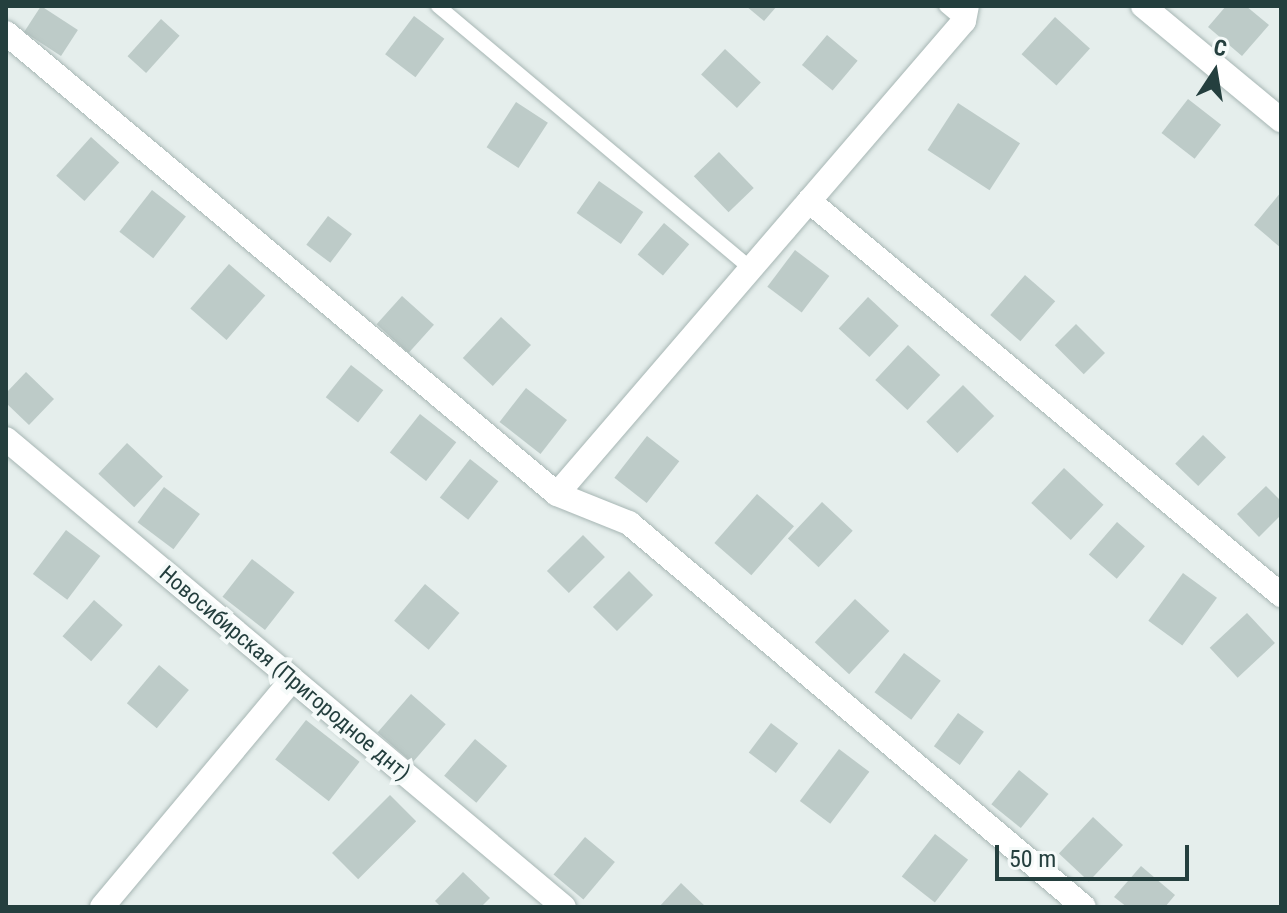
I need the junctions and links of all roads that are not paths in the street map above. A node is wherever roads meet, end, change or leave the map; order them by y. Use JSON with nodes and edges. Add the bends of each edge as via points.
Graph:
{"nodes":[{"id":1,"x":438,"y":6,"type":"edge"},
{"id":2,"x":1143,"y":6,"type":"edge"},
{"id":3,"x":959,"y":11,"type":"edge"},
{"id":4,"x":6,"y":33,"type":"edge"},
{"id":5,"x":1281,"y":120,"type":"edge"},
{"id":6,"x":809,"y":201,"type":"junction"},
{"id":7,"x":748,"y":266,"type":"junction"},
{"id":8,"x":6,"y":439,"type":"edge"},
{"id":9,"x":557,"y":494,"type":"junction"},
{"id":10,"x":1281,"y":595,"type":"edge"},
{"id":11,"x":292,"y":680,"type":"junction"},
{"id":12,"x":102,"y":907,"type":"edge"},
{"id":13,"x":564,"y":907,"type":"edge"},
{"id":14,"x":1084,"y":907,"type":"edge"}],
"edges":[{"from":1,"to":7,"type":"lane"},
{"from":2,"to":5,"type":"street"},
{"from":3,"to":6,"type":"street"},
{"from":4,"to":9,"type":"street"},
{"from":6,"to":7,"type":"street"},
{"from":6,"to":10,"type":"street"},
{"from":7,"to":9,"type":"street"},
{"from":8,"to":11,"type":"street","name":"Новосибирская (Пригородное днт)"},
{"from":9,"to":14,"type":"street","via":[[629,523]]},
{"from":11,"to":12,"type":"street"},
{"from":11,"to":13,"type":"street","name":"Новосибирская (Пригородное днт)"}]}
